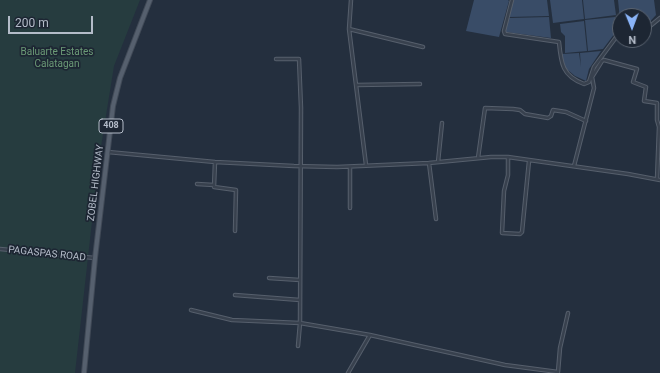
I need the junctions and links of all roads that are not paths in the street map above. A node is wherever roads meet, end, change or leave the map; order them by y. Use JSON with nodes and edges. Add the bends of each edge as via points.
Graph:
{"nodes":[{"id":1,"x":150,"y":0,"type":"edge"},
{"id":2,"x":351,"y":0,"type":"edge"},
{"id":3,"x":512,"y":0,"type":"edge"},
{"id":4,"x":660,"y":18,"type":"edge"},
{"id":5,"x":652,"y":24,"type":"edge"},
{"id":6,"x":349,"y":29,"type":"junction"},
{"id":7,"x":612,"y":43,"type":"edge"},
{"id":8,"x":423,"y":47,"type":"dead end"},
{"id":9,"x":276,"y":59,"type":"dead end"},
{"id":10,"x":420,"y":84,"type":"dead end"},
{"id":11,"x":356,"y":85,"type":"junction"},
{"id":12,"x":586,"y":121,"type":"junction"},
{"id":13,"x":442,"y":123,"type":"dead end"},
{"id":14,"x":108,"y":152,"type":"junction"},
{"id":15,"x":508,"y":157,"type":"junction"},
{"id":16,"x":478,"y":158,"type":"junction"},
{"id":17,"x":529,"y":161,"type":"junction"},
{"id":18,"x":215,"y":162,"type":"junction"},
{"id":19,"x":438,"y":162,"type":"junction"},
{"id":20,"x":428,"y":163,"type":"junction"},
{"id":21,"x":366,"y":165,"type":"junction"},
{"id":22,"x":300,"y":166,"type":"junction"},
{"id":23,"x":574,"y":166,"type":"junction"},
{"id":24,"x":350,"y":167,"type":"junction"},
{"id":25,"x":658,"y":179,"type":"edge"},
{"id":26,"x":196,"y":184,"type":"dead end"},
{"id":27,"x":214,"y":185,"type":"junction"},
{"id":28,"x":350,"y":208,"type":"dead end"},
{"id":29,"x":436,"y":219,"type":"dead end"},
{"id":30,"x":235,"y":231,"type":"dead end"},
{"id":31,"x":0,"y":249,"type":"edge"},
{"id":32,"x":95,"y":258,"type":"junction"},
{"id":33,"x":268,"y":278,"type":"dead end"},
{"id":34,"x":300,"y":280,"type":"junction"},
{"id":35,"x":235,"y":295,"type":"dead end"},
{"id":36,"x":300,"y":300,"type":"junction"},
{"id":37,"x":191,"y":310,"type":"dead end"},
{"id":38,"x":568,"y":313,"type":"dead end"},
{"id":39,"x":300,"y":323,"type":"junction"},
{"id":40,"x":370,"y":334,"type":"junction"},
{"id":41,"x":298,"y":346,"type":"dead end"},
{"id":42,"x":84,"y":373,"type":"edge"},
{"id":43,"x":348,"y":373,"type":"edge"}],
"edges":[{"from":1,"to":14,"type":"main road","name":"ZOBEL HIGHWAY","number":"408","via":[[116,90]]},
{"from":2,"to":6,"type":"street"},
{"from":3,"to":7,"type":"street","via":[[505,34],[559,42],[565,72],[584,84],[589,82],[594,67]]},
{"from":4,"to":5,"type":"street"},
{"from":6,"to":8,"type":"street"},
{"from":6,"to":11,"type":"street"},
{"from":9,"to":22,"type":"street","via":[[299,59]]},
{"from":10,"to":11,"type":"street"},
{"from":11,"to":21,"type":"street"},
{"from":12,"to":16,"type":"street","via":[[566,112],[553,110],[548,118],[525,114],[520,110],[485,108]]},
{"from":12,"to":23,"type":"street"},
{"from":12,"to":25,"type":"street","via":[[594,88],[592,77],[602,61],[637,69],[633,82],[646,87],[644,101],[657,103],[657,120],[660,127]]},
{"from":13,"to":19,"type":"street"},
{"from":14,"to":18,"type":"street"},
{"from":14,"to":32,"type":"main road","name":"ZOBEL HIGHWAY","number":"408"},
{"from":15,"to":16,"type":"street"},
{"from":15,"to":17,"type":"street"},
{"from":15,"to":17,"type":"street","via":[[502,233],[522,232]]},
{"from":16,"to":19,"type":"street"},
{"from":17,"to":23,"type":"street"},
{"from":18,"to":22,"type":"street"},
{"from":18,"to":27,"type":"street"},
{"from":19,"to":20,"type":"street"},
{"from":20,"to":21,"type":"street"},
{"from":20,"to":29,"type":"street"},
{"from":21,"to":24,"type":"street"},
{"from":22,"to":24,"type":"street"},
{"from":22,"to":34,"type":"street"},
{"from":23,"to":25,"type":"street"},
{"from":24,"to":28,"type":"street"},
{"from":26,"to":27,"type":"street"},
{"from":27,"to":30,"type":"street","via":[[214,188],[236,190]]},
{"from":31,"to":32,"type":"street","name":"PAGASPAS ROAD"},
{"from":32,"to":42,"type":"main road","name":"ZOBEL HIGHWAY","number":"408"},
{"from":33,"to":34,"type":"street"},
{"from":34,"to":36,"type":"street"},
{"from":35,"to":36,"type":"street"},
{"from":36,"to":39,"type":"street"},
{"from":37,"to":39,"type":"street","via":[[232,320]]},
{"from":38,"to":40,"type":"street","via":[[560,348],[558,372],[505,365]]},
{"from":39,"to":40,"type":"street"},
{"from":39,"to":41,"type":"street"},
{"from":40,"to":43,"type":"street"}]}
